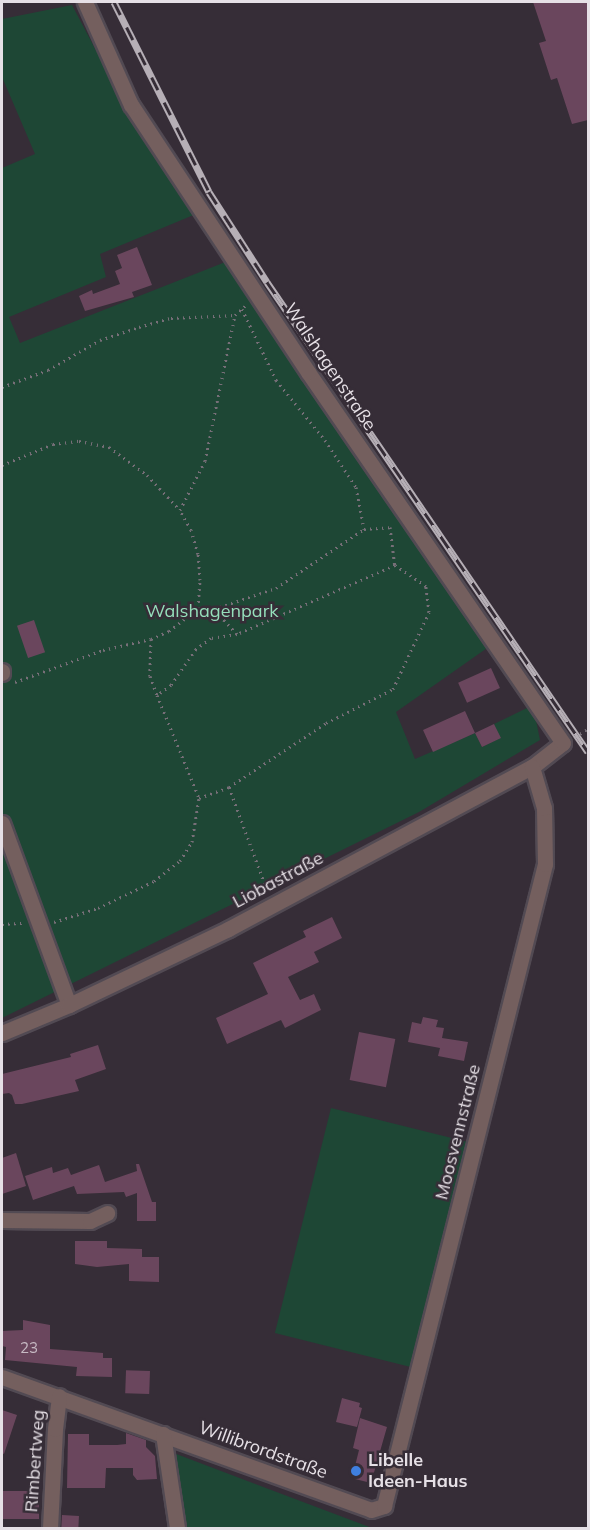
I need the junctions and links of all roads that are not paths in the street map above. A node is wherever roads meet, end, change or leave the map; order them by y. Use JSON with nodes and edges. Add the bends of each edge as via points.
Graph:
{"nodes":[{"id":1,"x":85,"y":2,"type":"edge"},
{"id":2,"x":562,"y":743,"type":"joint"},
{"id":3,"x":532,"y":767,"type":"junction"},
{"id":4,"x":2,"y":823,"type":"edge"},
{"id":5,"x":69,"y":1005,"type":"junction"},
{"id":6,"x":2,"y":1033,"type":"edge"},
{"id":7,"x":107,"y":1213,"type":"dead end"},
{"id":8,"x":2,"y":1220,"type":"edge"},
{"id":9,"x":2,"y":1377,"type":"edge"},
{"id":10,"x":59,"y":1396,"type":"junction"},
{"id":11,"x":163,"y":1434,"type":"junction"},
{"id":12,"x":384,"y":1506,"type":"joint"},
{"id":13,"x":50,"y":1528,"type":"edge"},
{"id":14,"x":177,"y":1528,"type":"edge"}],
"edges":[{"from":1,"to":2,"type":"street","name":"Walshagenstraße","via":[[131,105]]},
{"from":2,"to":3,"type":"street","name":"Liobastraße"},
{"from":3,"to":5,"type":"street","name":"Liobastraße","via":[[273,906]]},
{"from":3,"to":12,"type":"street","name":"Moosvennstraße","via":[[544,807],[545,864]]},
{"from":4,"to":5,"type":"street"},
{"from":5,"to":6,"type":"street","name":"Liobastraße"},
{"from":7,"to":8,"type":"street","via":[[90,1221]]},
{"from":9,"to":10,"type":"street","name":"Willibrordstraße"},
{"from":10,"to":11,"type":"street","name":"Willibrordstraße"},
{"from":10,"to":13,"type":"street","name":"Rimbertweg"},
{"from":11,"to":12,"type":"street","name":"Willibrordstraße","via":[[371,1510]]},
{"from":11,"to":14,"type":"street"}]}
